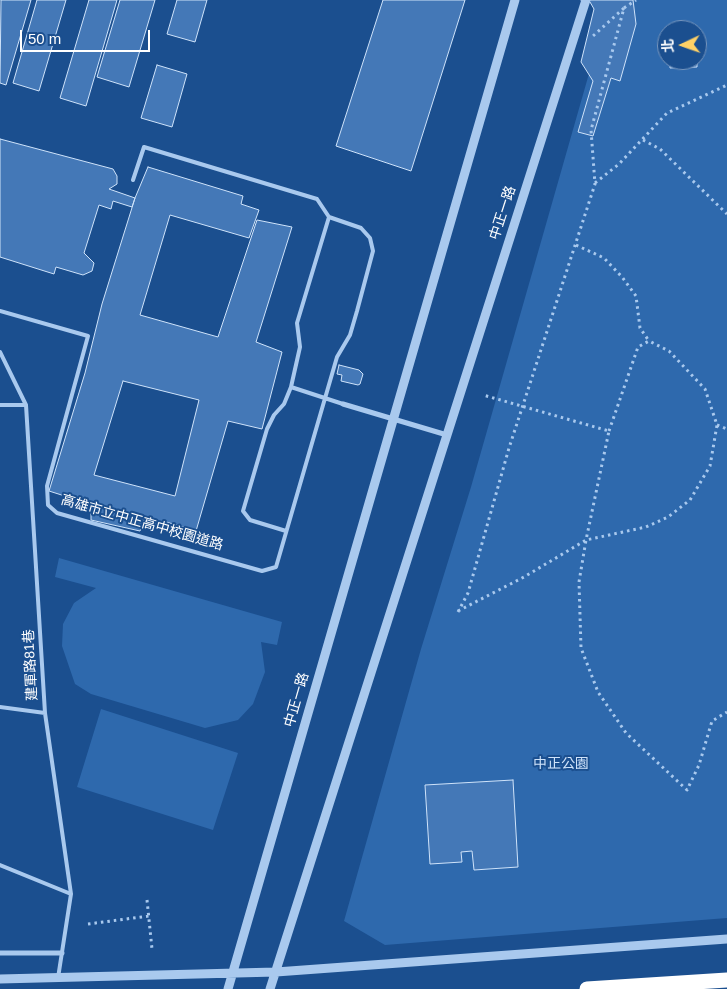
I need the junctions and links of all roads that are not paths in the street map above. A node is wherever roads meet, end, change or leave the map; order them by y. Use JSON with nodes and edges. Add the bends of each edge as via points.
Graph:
{"nodes":[{"id":1,"x":515,"y":0,"type":"edge"},
{"id":2,"x":586,"y":0,"type":"edge"},
{"id":3,"x":133,"y":180,"type":"dead end"},
{"id":4,"x":329,"y":217,"type":"junction"},
{"id":5,"x":0,"y":311,"type":"edge"},
{"id":6,"x":0,"y":352,"type":"edge"},
{"id":7,"x":291,"y":387,"type":"junction"},
{"id":8,"x":326,"y":398,"type":"junction"},
{"id":9,"x":343,"y":404,"type":"joint"},
{"id":10,"x":0,"y":405,"type":"edge"},
{"id":11,"x":26,"y":405,"type":"junction"},
{"id":12,"x":393,"y":419,"type":"junction"},
{"id":13,"x":447,"y":435,"type":"junction"},
{"id":14,"x":286,"y":531,"type":"junction"},
{"id":15,"x":0,"y":708,"type":"edge"},
{"id":16,"x":45,"y":713,"type":"junction"},
{"id":17,"x":0,"y":866,"type":"edge"},
{"id":18,"x":71,"y":894,"type":"junction"},
{"id":19,"x":727,"y":939,"type":"edge"},
{"id":20,"x":62,"y":952,"type":"junction"},
{"id":21,"x":0,"y":953,"type":"edge"},
{"id":22,"x":276,"y":972,"type":"junction"},
{"id":23,"x":232,"y":973,"type":"junction"},
{"id":24,"x":0,"y":979,"type":"edge"},
{"id":25,"x":58,"y":979,"type":"junction"},
{"id":26,"x":727,"y":980,"type":"edge"},
{"id":27,"x":228,"y":989,"type":"edge"},
{"id":28,"x":270,"y":989,"type":"edge"},
{"id":29,"x":587,"y":989,"type":"edge"}],
"edges":[{"from":1,"to":12,"type":"street","name":"中正一路"},
{"from":2,"to":13,"type":"street","name":"中正一路"},
{"from":3,"to":4,"type":"lane","via":[[144,147],[317,199]]},
{"from":4,"to":7,"type":"lane","via":[[298,323],[300,347]]},
{"from":4,"to":8,"type":"lane","name":"高雄市立中正高中校園道路","via":[[361,228],[370,238],[373,252],[350,335],[337,357]]},
{"from":5,"to":14,"type":"lane","name":"高雄市立中正高中校園道路","via":[[88,336],[47,486],[48,505],[58,513],[262,570],[276,567]]},
{"from":6,"to":11,"type":"lane","name":"建軍路81巷"},
{"from":7,"to":8,"type":"lane"},
{"from":7,"to":14,"type":"lane","via":[[267,429],[243,512],[250,520]]},
{"from":8,"to":9,"type":"lane"},
{"from":8,"to":14,"type":"lane","name":"高雄市立中正高中校園道路"},
{"from":9,"to":12,"type":"street"},
{"from":10,"to":11,"type":"lane"},
{"from":11,"to":16,"type":"lane","name":"建軍路81巷"},
{"from":12,"to":13,"type":"street"},
{"from":12,"to":23,"type":"street","name":"中正一路"},
{"from":13,"to":22,"type":"street","name":"中正一路"},
{"from":15,"to":16,"type":"lane"},
{"from":16,"to":18,"type":"lane","name":"建軍路81巷"},
{"from":17,"to":18,"type":"lane"},
{"from":18,"to":20,"type":"lane","name":"建軍路81巷"},
{"from":19,"to":22,"type":"street"},
{"from":20,"to":21,"type":"street"},
{"from":20,"to":25,"type":"lane","name":"建軍路81巷"},
{"from":22,"to":23,"type":"street"},
{"from":22,"to":28,"type":"street","name":"中正一路"},
{"from":23,"to":25,"type":"street"},
{"from":23,"to":27,"type":"street","name":"中正一路"},
{"from":24,"to":25,"type":"street"},
{"from":26,"to":29,"type":"highway"}]}
